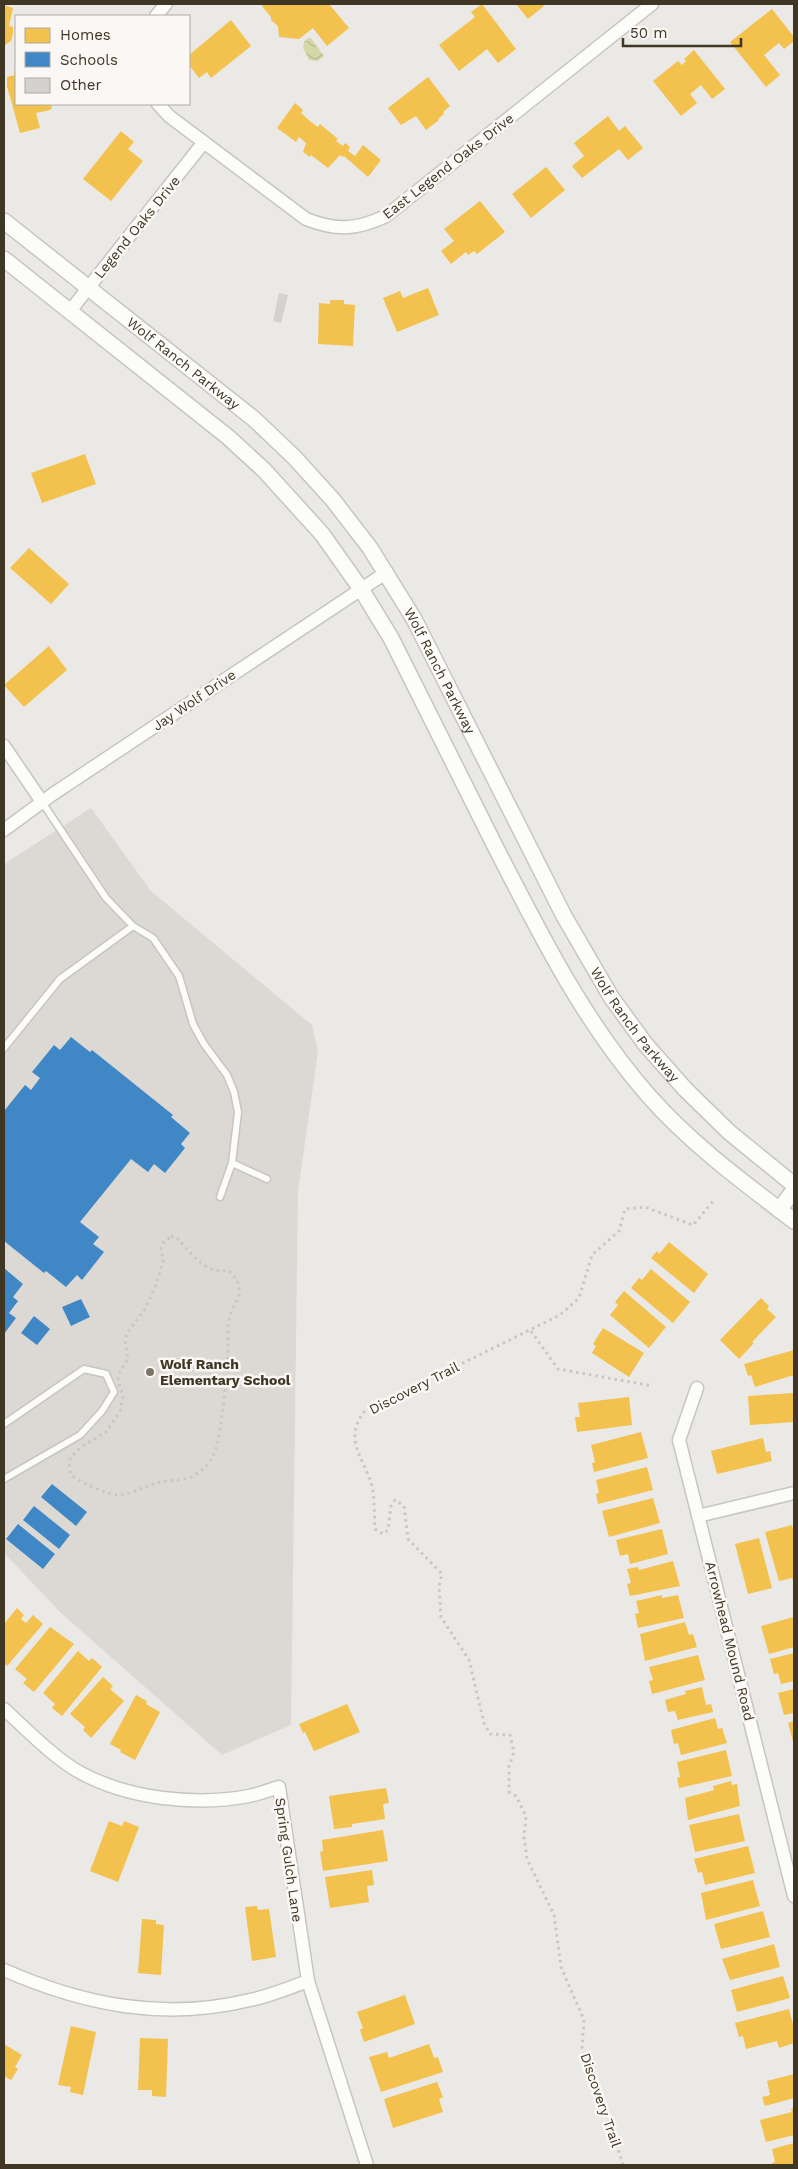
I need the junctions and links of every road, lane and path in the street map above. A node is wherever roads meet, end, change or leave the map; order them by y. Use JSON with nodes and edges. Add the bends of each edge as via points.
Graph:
{"nodes":[{"id":1,"x":166,"y":4,"type":"edge"},
{"id":2,"x":652,"y":4,"type":"edge"},
{"id":3,"x":157,"y":15,"type":"edge"},
{"id":4,"x":159,"y":105,"type":"edge"},
{"id":5,"x":204,"y":142,"type":"junction"},
{"id":6,"x":4,"y":222,"type":"edge"},
{"id":7,"x":4,"y":259,"type":"edge"},
{"id":8,"x":88,"y":288,"type":"junction"},
{"id":9,"x":70,"y":311,"type":"junction"},
{"id":10,"x":387,"y":572,"type":"junction"},
{"id":11,"x":361,"y":589,"type":"junction"},
{"id":12,"x":4,"y":746,"type":"edge"},
{"id":13,"x":42,"y":802,"type":"junction"},
{"id":14,"x":4,"y":830,"type":"edge"},
{"id":15,"x":133,"y":926,"type":"junction"},
{"id":16,"x":4,"y":1048,"type":"edge"},
{"id":17,"x":232,"y":1164,"type":"junction"},
{"id":18,"x":267,"y":1179,"type":"dead end"},
{"id":19,"x":794,"y":1185,"type":"edge"},
{"id":20,"x":794,"y":1190,"type":"edge"},
{"id":21,"x":220,"y":1197,"type":"dead end"},
{"id":22,"x":715,"y":1199,"type":"dead end"},
{"id":23,"x":779,"y":1210,"type":"junction"},
{"id":24,"x":794,"y":1221,"type":"edge"},
{"id":25,"x":531,"y":1331,"type":"dead end"},
{"id":26,"x":124,"y":1368,"type":"joint"},
{"id":27,"x":653,"y":1386,"type":"dead end"},
{"id":28,"x":696,"y":1388,"type":"dead end"},
{"id":29,"x":4,"y":1424,"type":"edge"},
{"id":30,"x":4,"y":1479,"type":"edge"},
{"id":31,"x":794,"y":1493,"type":"edge"},
{"id":32,"x":698,"y":1516,"type":"junction"},
{"id":33,"x":4,"y":1709,"type":"edge"},
{"id":34,"x":794,"y":1896,"type":"edge"},
{"id":35,"x":4,"y":1970,"type":"edge"},
{"id":36,"x":308,"y":1981,"type":"junction"},
{"id":37,"x":368,"y":2165,"type":"edge"},
{"id":38,"x":623,"y":2165,"type":"edge"}],
"edges":[{"from":1,"to":3,"type":"street"},
{"from":2,"to":5,"type":"street","name":"East Legend Oaks Drive","via":[[386,216],[369,224],[332,228],[306,219]]},
{"from":4,"to":5,"type":"street","name":"East Legend Oaks Drive"},
{"from":5,"to":8,"type":"street","name":"Legend Oaks Drive"},
{"from":6,"to":8,"type":"street","name":"Wolf Ranch Parkway"},
{"from":7,"to":9,"type":"street"},
{"from":8,"to":9,"type":"street","name":"Legend Oaks Drive"},
{"from":8,"to":10,"type":"street","name":"Wolf Ranch Parkway","via":[[273,437],[333,500]]},
{"from":9,"to":11,"type":"street","via":[[221,431],[264,470],[322,534]]},
{"from":10,"to":11,"type":"street","name":"Jay Wolf Drive"},
{"from":10,"to":19,"type":"street","name":"Wolf Ranch Parkway","via":[[427,643],[564,916],[611,997],[646,1045],[692,1096]]},
{"from":11,"to":13,"type":"street","name":"Jay Wolf Drive"},
{"from":11,"to":23,"type":"street","via":[[391,638],[544,942],[585,1010],[633,1077],[660,1108],[709,1156]]},
{"from":12,"to":13,"type":"street"},
{"from":13,"to":14,"type":"street","name":"Jay Wolf Drive"},
{"from":13,"to":15,"type":"lane","via":[[106,898]]},
{"from":15,"to":16,"type":"lane","via":[[60,979]]},
{"from":15,"to":17,"type":"lane","via":[[153,938],[179,976],[193,1024],[230,1083],[238,1112]]},
{"from":17,"to":18,"type":"lane"},
{"from":17,"to":21,"type":"lane"},
{"from":20,"to":23,"type":"street"},
{"from":22,"to":38,"type":"path","name":"Discovery Trail","via":[[693,1225],[645,1207],[625,1209],[619,1231],[592,1255],[579,1298],[560,1315],[364,1412],[354,1434],[360,1460],[371,1483],[375,1530],[383,1534],[388,1530],[391,1506],[396,1500],[404,1506],[408,1540],[442,1574],[439,1586],[441,1617],[469,1660],[484,1723],[490,1734],[510,1735],[514,1752],[509,1766],[509,1792],[516,1796],[526,1816],[526,1859],[554,1915],[561,1967],[584,2020],[582,2047],[600,2091]]},
{"from":23,"to":24,"type":"street"},
{"from":25,"to":27,"type":"path","via":[[558,1370]]},
{"from":26,"to":26,"type":"path","via":[[118,1380],[123,1397],[120,1411],[106,1432],[70,1457],[71,1475],[115,1495],[131,1493],[154,1483],[190,1477],[206,1467],[216,1450],[228,1354],[228,1322],[240,1293],[233,1274],[198,1262],[176,1237],[166,1240],[161,1248],[163,1261],[156,1285],[145,1309],[127,1333],[128,1359]]},
{"from":28,"to":32,"type":"street","name":"Arrowhead Mound Road","via":[[679,1440]]},
{"from":29,"to":30,"type":"lane","via":[[84,1369],[106,1374],[114,1392],[102,1411],[80,1434]]},
{"from":31,"to":32,"type":"street"},
{"from":32,"to":34,"type":"street","name":"Arrowhead Mound Road"},
{"from":33,"to":36,"type":"street","name":"Spring Gulch Lane","via":[[80,1772],[118,1788],[165,1799],[198,1800],[249,1796],[279,1787]]},
{"from":35,"to":36,"type":"street","via":[[93,2002],[166,2011],[250,2000]]},
{"from":36,"to":37,"type":"street","name":"Spring Gulch Lane"}]}
